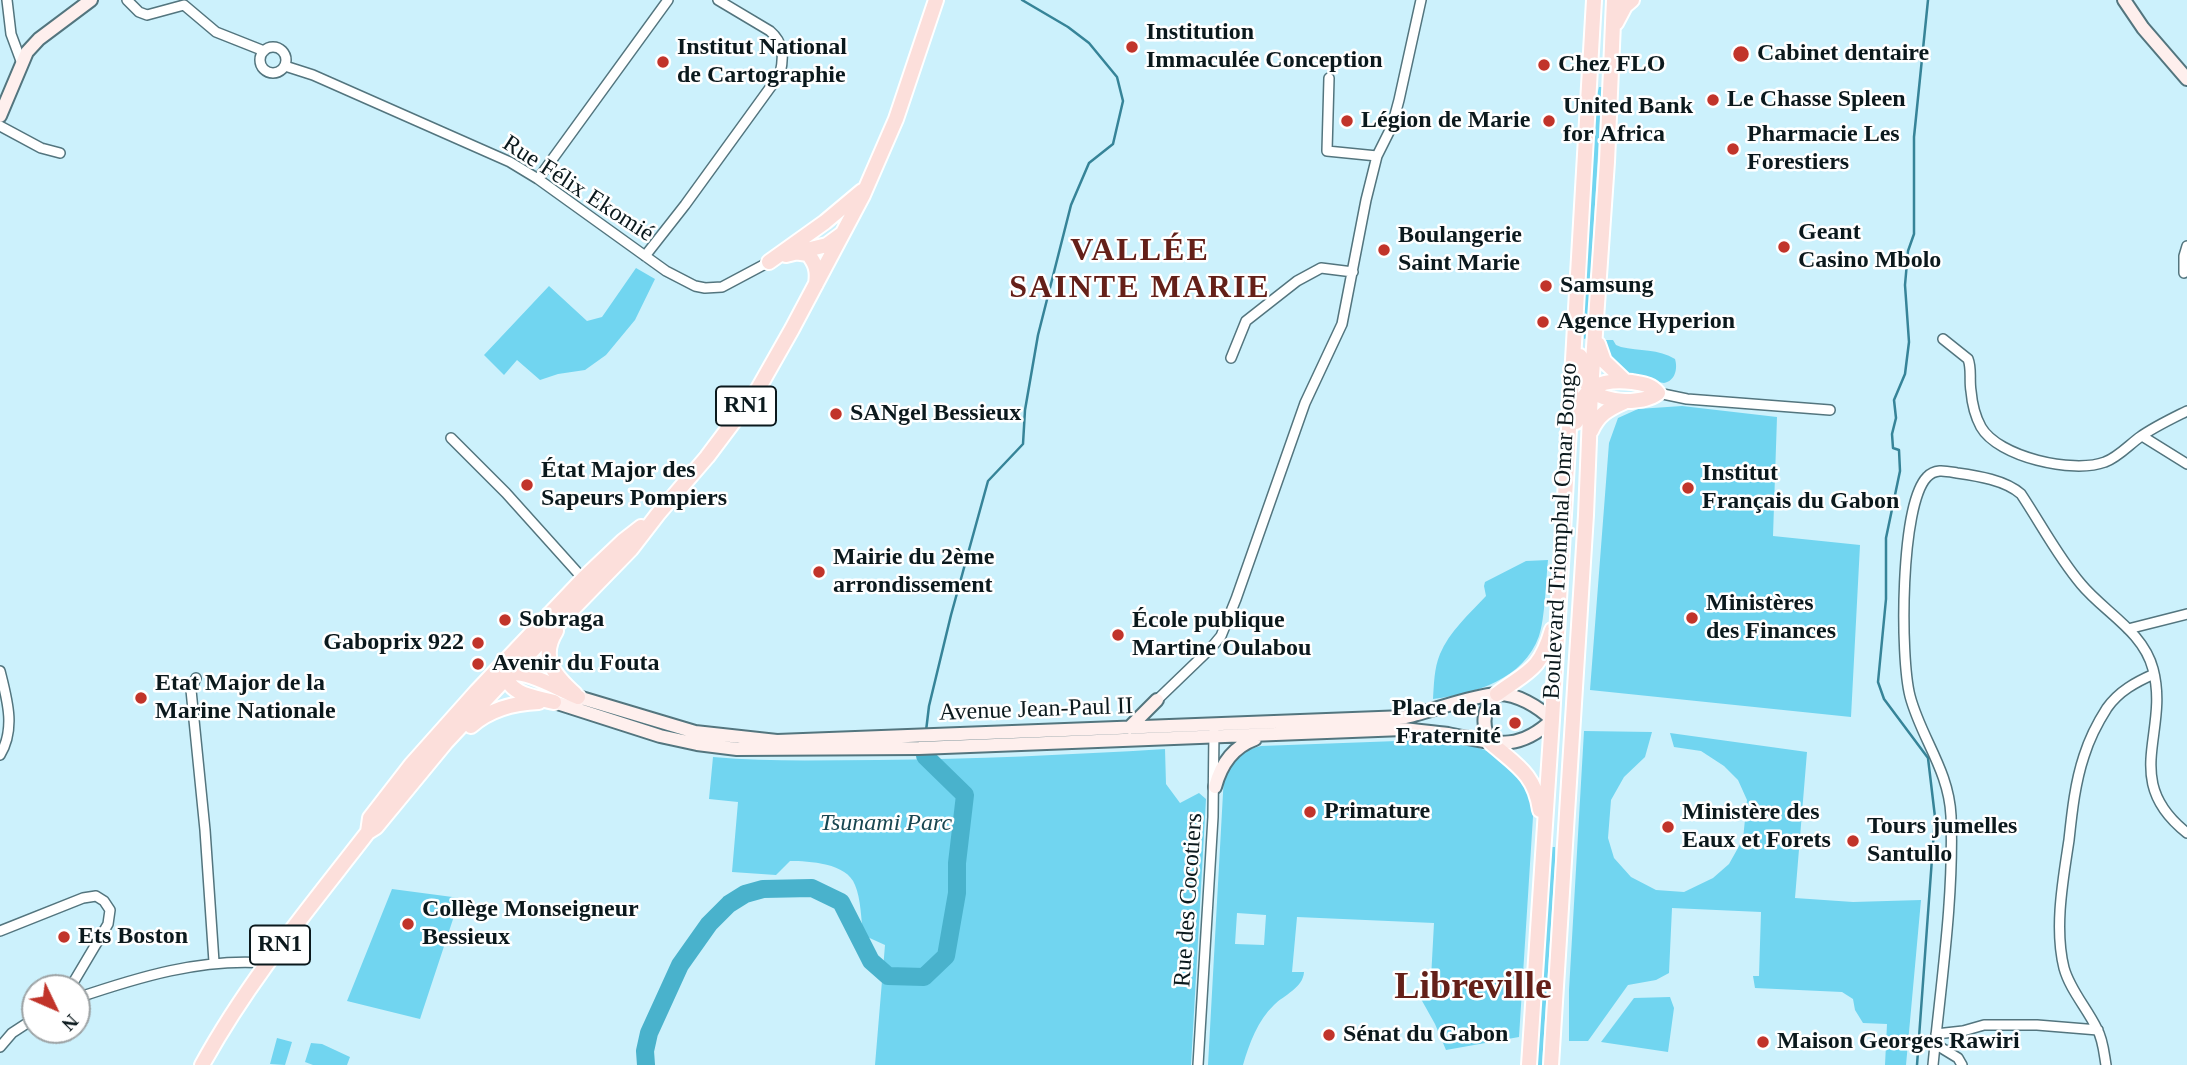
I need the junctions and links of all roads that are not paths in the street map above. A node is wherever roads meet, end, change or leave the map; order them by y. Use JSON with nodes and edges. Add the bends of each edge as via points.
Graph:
{"nodes":[{"id":1,"x":7,"y":0,"type":"edge"},
{"id":2,"x":91,"y":0,"type":"edge"},
{"id":3,"x":127,"y":0,"type":"edge"},
{"id":4,"x":668,"y":0,"type":"edge"},
{"id":5,"x":718,"y":0,"type":"edge"},
{"id":6,"x":936,"y":0,"type":"edge"},
{"id":7,"x":1421,"y":0,"type":"edge"},
{"id":8,"x":1594,"y":0,"type":"edge"},
{"id":9,"x":1603,"y":0,"type":"edge"},
{"id":10,"x":1614,"y":0,"type":"edge"},
{"id":11,"x":1632,"y":0,"type":"edge"},
{"id":12,"x":2124,"y":0,"type":"edge"},
{"id":13,"x":1612,"y":34,"type":"junction"},
{"id":14,"x":264,"y":51,"type":"junction"},
{"id":15,"x":21,"y":61,"type":"junction"},
{"id":16,"x":285,"y":66,"type":"junction"},
{"id":17,"x":1329,"y":78,"type":"dead end"},
{"id":18,"x":2187,"y":79,"type":"edge"},
{"id":19,"x":1587,"y":111,"type":"junction"},
{"id":20,"x":0,"y":116,"type":"edge"},
{"id":21,"x":0,"y":126,"type":"edge"},
{"id":22,"x":60,"y":153,"type":"dead end"},
{"id":23,"x":1377,"y":156,"type":"junction"},
{"id":24,"x":538,"y":179,"type":"junction"},
{"id":25,"x":866,"y":188,"type":"junction"},
{"id":26,"x":838,"y":240,"type":"junction"},
{"id":27,"x":797,"y":245,"type":"junction"},
{"id":28,"x":2187,"y":246,"type":"edge"},
{"id":29,"x":645,"y":256,"type":"junction"},
{"id":30,"x":769,"y":262,"type":"joint"},
{"id":31,"x":1353,"y":272,"type":"junction"},
{"id":32,"x":2184,"y":273,"type":"dead end"},
{"id":33,"x":1578,"y":278,"type":"junction"},
{"id":34,"x":816,"y":285,"type":"junction"},
{"id":35,"x":1596,"y":329,"type":"junction"},
{"id":36,"x":1943,"y":339,"type":"dead end"},
{"id":37,"x":1231,"y":358,"type":"dead end"},
{"id":38,"x":1625,"y":381,"type":"junction"},
{"id":39,"x":1591,"y":390,"type":"junction"},
{"id":40,"x":1658,"y":393,"type":"junction"},
{"id":41,"x":1628,"y":401,"type":"junction"},
{"id":42,"x":1830,"y":410,"type":"dead end"},
{"id":43,"x":2187,"y":411,"type":"edge"},
{"id":44,"x":2141,"y":436,"type":"junction"},
{"id":45,"x":451,"y":438,"type":"dead end"},
{"id":46,"x":1588,"y":439,"type":"junction"},
{"id":47,"x":2187,"y":464,"type":"edge"},
{"id":48,"x":1564,"y":496,"type":"junction"},
{"id":49,"x":1582,"y":572,"type":"junction"},
{"id":50,"x":584,"y":584,"type":"junction"},
{"id":51,"x":1558,"y":597,"type":"junction"},
{"id":52,"x":2187,"y":614,"type":"edge"},
{"id":53,"x":566,"y":615,"type":"junction"},
{"id":54,"x":2128,"y":629,"type":"junction"},
{"id":55,"x":0,"y":671,"type":"edge"},
{"id":56,"x":2154,"y":674,"type":"junction"},
{"id":57,"x":507,"y":675,"type":"junction"},
{"id":58,"x":196,"y":678,"type":"dead end"},
{"id":59,"x":1497,"y":694,"type":"junction"},
{"id":60,"x":578,"y":697,"type":"junction"},
{"id":61,"x":1157,"y":700,"type":"junction"},
{"id":62,"x":554,"y":702,"type":"junction"},
{"id":63,"x":1552,"y":720,"type":"junction"},
{"id":64,"x":1168,"y":727,"type":"junction"},
{"id":65,"x":1129,"y":728,"type":"junction"},
{"id":66,"x":1214,"y":731,"type":"junction"},
{"id":67,"x":1268,"y":735,"type":"junction"},
{"id":68,"x":1491,"y":743,"type":"junction"},
{"id":69,"x":427,"y":747,"type":"junction"},
{"id":70,"x":0,"y":755,"type":"edge"},
{"id":71,"x":417,"y":776,"type":"junction"},
{"id":72,"x":1215,"y":787,"type":"junction"},
{"id":73,"x":1544,"y":829,"type":"junction"},
{"id":74,"x":368,"y":832,"type":"junction"},
{"id":75,"x":2187,"y":833,"type":"edge"},
{"id":76,"x":1563,"y":869,"type":"junction"},
{"id":77,"x":0,"y":931,"type":"edge"},
{"id":78,"x":214,"y":962,"type":"junction"},
{"id":79,"x":266,"y":962,"type":"junction"},
{"id":80,"x":78,"y":974,"type":"edge"},
{"id":81,"x":91,"y":993,"type":"edge"},
{"id":82,"x":21,"y":1027,"type":"edge"},
{"id":83,"x":2098,"y":1030,"type":"junction"},
{"id":84,"x":1936,"y":1034,"type":"junction"},
{"id":85,"x":1935,"y":1044,"type":"junction"},
{"id":86,"x":0,"y":1047,"type":"edge"},
{"id":87,"x":202,"y":1065,"type":"edge"},
{"id":88,"x":1198,"y":1065,"type":"edge"},
{"id":89,"x":1529,"y":1065,"type":"edge"},
{"id":90,"x":1551,"y":1065,"type":"edge"},
{"id":91,"x":1933,"y":1065,"type":"edge"},
{"id":92,"x":1962,"y":1065,"type":"edge"},
{"id":93,"x":2106,"y":1065,"type":"edge"}],
"edges":[{"from":1,"to":15,"type":"street","via":[[11,34]]},
{"from":2,"to":15,"type":"main road","via":[[39,40]]},
{"from":3,"to":14,"type":"street","via":[[147,15],[184,5],[216,32]]},
{"from":4,"to":24,"type":"street"},
{"from":5,"to":29,"type":"street","via":[[777,37],[783,60],[780,74]]},
{"from":6,"to":25,"type":"main road","number":"RN1","via":[[896,119]]},
{"from":7,"to":23,"type":"street","via":[[1392,126]]},
{"from":8,"to":19,"type":"main road","name":"Boulevard Triomphal Omar Bongo"},
{"from":9,"to":19,"type":"main road","via":[[1597,78]]},
{"from":10,"to":13,"type":"main road","name":"Boulevard Triomphal Omar Bongo"},
{"from":11,"to":13,"type":"main road","via":[[1620,12]]},
{"from":12,"to":18,"type":"main road"},
{"from":13,"to":35,"type":"main road","name":"Boulevard Triomphal Omar Bongo"},
{"from":14,"to":16,"type":"street","via":[[279,48]]},
{"from":14,"to":16,"type":"street","via":[[260,59],[266,71],[279,72]]},
{"from":15,"to":20,"type":"main road"},
{"from":16,"to":24,"type":"street","name":"Rue Félix Ekomié","via":[[454,136]]},
{"from":17,"to":23,"type":"street","via":[[1327,151]]},
{"from":19,"to":33,"type":"main road","name":"Boulevard Triomphal Omar Bongo"},
{"from":21,"to":22,"type":"street"},
{"from":23,"to":31,"type":"street"},
{"from":24,"to":29,"type":"street","name":"Rue Félix Ekomié"},
{"from":25,"to":26,"type":"main road","number":"RN1"},
{"from":25,"to":27,"type":"main road"},
{"from":26,"to":27,"type":"main road","via":[[826,232],[811,233]]},
{"from":26,"to":34,"type":"main road","number":"RN1"},
{"from":27,"to":30,"type":"main road"},
{"from":27,"to":34,"type":"main road","via":[[816,264]]},
{"from":28,"to":32,"type":"street"},
{"from":29,"to":30,"type":"street","name":"Rue Félix Ekomié","via":[[685,282],[714,289]]},
{"from":31,"to":37,"type":"street","via":[[1321,268],[1297,281],[1246,321]]},
{"from":31,"to":61,"type":"street","via":[[1342,324],[1305,403],[1221,636]]},
{"from":33,"to":39,"type":"main road","via":[[1581,373]]},
{"from":33,"to":48,"type":"main road","name":"Boulevard Triomphal Omar Bongo"},
{"from":34,"to":50,"type":"main road","number":"RN1","via":[[775,360],[708,457],[658,514],[623,541]]},
{"from":35,"to":38,"type":"main road","via":[[1600,354]]},
{"from":35,"to":39,"type":"main road","name":"Boulevard Triomphal Omar Bongo"},
{"from":36,"to":44,"type":"street","via":[[1970,363],[1970,390],[1980,426],[2010,452],[2052,464],[2092,465],[2109,461]]},
{"from":38,"to":39,"type":"main road","via":[[1602,383]]},
{"from":38,"to":40,"type":"main road","via":[[1648,385]]},
{"from":39,"to":41,"type":"main road","via":[[1602,397]]},
{"from":39,"to":46,"type":"main road","name":"Boulevard Triomphal Omar Bongo"},
{"from":39,"to":48,"type":"main road","via":[[1578,407]]},
{"from":40,"to":41,"type":"main road"},
{"from":40,"to":42,"type":"street"},
{"from":41,"to":46,"type":"main road","via":[[1599,416]]},
{"from":43,"to":44,"type":"street"},
{"from":44,"to":47,"type":"street"},
{"from":45,"to":50,"type":"street","via":[[506,493]]},
{"from":46,"to":49,"type":"main road","name":"Boulevard Triomphal Omar Bongo"},
{"from":48,"to":51,"type":"main road","name":"Boulevard Triomphal Omar Bongo"},
{"from":49,"to":63,"type":"main road","via":[[1573,606],[1565,697]]},
{"from":49,"to":76,"type":"main road","name":"Boulevard Triomphal Omar Bongo"},
{"from":50,"to":53,"type":"main road","number":"RN1"},
{"from":50,"to":57,"type":"main road","via":[[507,664]]},
{"from":50,"to":69,"type":"main road","number":"RN1","via":[[512,652]]},
{"from":51,"to":59,"type":"main road","via":[[1549,639],[1536,666]]},
{"from":51,"to":63,"type":"main road","name":"Boulevard Triomphal Omar Bongo"},
{"from":52,"to":54,"type":"street"},
{"from":53,"to":57,"type":"main road","number":"RN1"},
{"from":53,"to":60,"type":"main road","via":[[550,642],[548,659]]},
{"from":54,"to":56,"type":"street","via":[[2147,654]]},
{"from":54,"to":84,"type":"street","via":[[2081,585],[2013,487],[1966,474],[1937,470],[1928,475],[1912,517],[1903,643],[1910,697],[1942,773],[1951,814],[1951,889]]},
{"from":55,"to":70,"type":"street","via":[[10,726]]},
{"from":56,"to":75,"type":"street","via":[[2152,787]]},
{"from":56,"to":83,"type":"street","via":[[2122,692],[2108,708],[2083,757],[2072,812],[2061,907],[2064,968]]},
{"from":57,"to":60,"type":"main road","via":[[526,674]]},
{"from":57,"to":62,"type":"main road","via":[[515,690]]},
{"from":57,"to":69,"type":"main road","via":[[486,685]]},
{"from":57,"to":71,"type":"main road","number":"RN1"},
{"from":58,"to":78,"type":"street","via":[[191,690]]},
{"from":59,"to":63,"type":"main road","via":[[1541,709]]},
{"from":59,"to":66,"type":"main road","name":"Avenue Jean-Paul II","via":[[1405,717]]},
{"from":59,"to":68,"type":"main road","via":[[1484,716]]},
{"from":60,"to":65,"type":"main road","name":"Avenue Jean-Paul II","via":[[685,729],[801,741]]},
{"from":61,"to":64,"type":"main road","via":[[1156,718]]},
{"from":61,"to":65,"type":"main road"},
{"from":62,"to":66,"type":"main road","name":"Avenue Jean-Paul II","via":[[697,744],[782,750],[925,748]]},
{"from":62,"to":71,"type":"main road","via":[[516,704],[487,714]]},
{"from":63,"to":68,"type":"main road","name":"Avenue Jean-Paul II","via":[[1520,741]]},
{"from":63,"to":73,"type":"main road","name":"Boulevard Triomphal Omar Bongo"},
{"from":63,"to":76,"type":"main road","via":[[1561,747],[1558,828]]},
{"from":64,"to":65,"type":"main road","name":"Avenue Jean-Paul II"},
{"from":64,"to":66,"type":"main road","name":"Avenue Jean-Paul II"},
{"from":66,"to":67,"type":"main road","name":"Avenue Jean-Paul II"},
{"from":66,"to":72,"type":"street","name":"Rue des Cocotiers"},
{"from":67,"to":68,"type":"main road","name":"Avenue Jean-Paul II","via":[[1404,729]]},
{"from":67,"to":72,"type":"main road","via":[[1236,749],[1222,765]]},
{"from":68,"to":73,"type":"main road","via":[[1530,779]]},
{"from":69,"to":74,"type":"main road","number":"RN1","via":[[370,818]]},
{"from":71,"to":74,"type":"main road","number":"RN1"},
{"from":72,"to":88,"type":"street","name":"Rue des Cocotiers"},
{"from":73,"to":89,"type":"main road","name":"Boulevard Triomphal Omar Bongo"},
{"from":74,"to":79,"type":"main road","number":"RN1"},
{"from":76,"to":90,"type":"main road","name":"Boulevard Triomphal Omar Bongo"},
{"from":77,"to":80,"type":"street","via":[[96,896],[110,910],[108,924]]},
{"from":78,"to":79,"type":"street"},
{"from":78,"to":81,"type":"street"},
{"from":79,"to":87,"type":"main road","number":"RN1"},
{"from":82,"to":86,"type":"street"},
{"from":83,"to":84,"type":"street","via":[[1984,1025]]},
{"from":83,"to":93,"type":"street"},
{"from":84,"to":85,"type":"street"},
{"from":85,"to":91,"type":"street"},
{"from":85,"to":92,"type":"street"}]}
